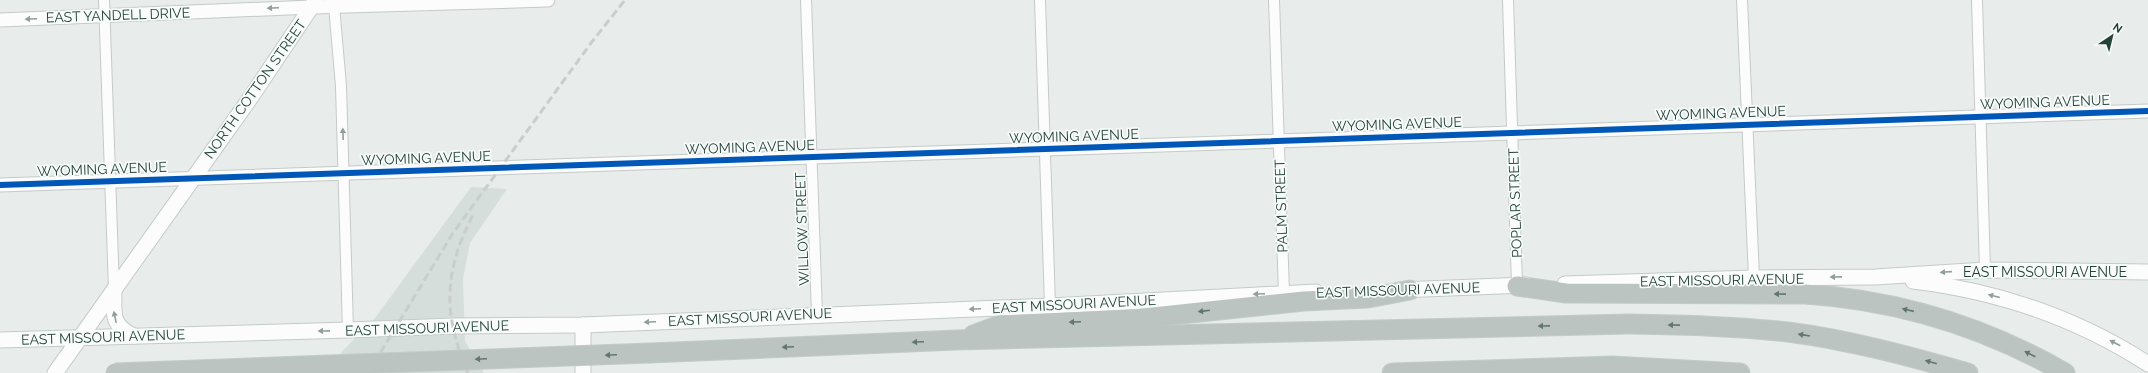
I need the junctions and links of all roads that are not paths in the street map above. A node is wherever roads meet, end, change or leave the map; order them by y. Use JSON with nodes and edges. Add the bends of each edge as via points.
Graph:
{"nodes":[{"id":1,"x":104,"y":0,"type":"edge"},
{"id":2,"x":548,"y":0,"type":"edge"},
{"id":3,"x":806,"y":0,"type":"edge"},
{"id":4,"x":1040,"y":0,"type":"edge"},
{"id":5,"x":1274,"y":0,"type":"edge"},
{"id":6,"x":1508,"y":0,"type":"edge"},
{"id":7,"x":1742,"y":0,"type":"edge"},
{"id":8,"x":1977,"y":0,"type":"edge"},
{"id":9,"x":314,"y":3,"type":"edge"},
{"id":10,"x":334,"y":3,"type":"edge"},
{"id":11,"x":105,"y":16,"type":"junction"},
{"id":12,"x":0,"y":20,"type":"edge"},
{"id":13,"x":2148,"y":111,"type":"edge"},
{"id":14,"x":1980,"y":116,"type":"junction"},
{"id":15,"x":1748,"y":124,"type":"junction"},
{"id":16,"x":1513,"y":132,"type":"junction"},
{"id":17,"x":1279,"y":141,"type":"junction"},
{"id":18,"x":1045,"y":149,"type":"junction"},
{"id":19,"x":811,"y":157,"type":"junction"},
{"id":20,"x":344,"y":173,"type":"junction"},
{"id":21,"x":193,"y":178,"type":"junction"},
{"id":22,"x":110,"y":181,"type":"junction"},
{"id":23,"x":0,"y":185,"type":"edge"},
{"id":24,"x":1985,"y":270,"type":"junction"},
{"id":25,"x":2148,"y":272,"type":"edge"},
{"id":26,"x":1875,"y":277,"type":"junction"},
{"id":27,"x":1754,"y":278,"type":"junction"},
{"id":28,"x":1517,"y":286,"type":"junction"},
{"id":29,"x":114,"y":290,"type":"junction"},
{"id":30,"x":1410,"y":290,"type":"junction"},
{"id":31,"x":1284,"y":293,"type":"junction"},
{"id":32,"x":1050,"y":306,"type":"junction"},
{"id":33,"x":817,"y":314,"type":"junction"},
{"id":34,"x":583,"y":325,"type":"junction"},
{"id":35,"x":348,"y":330,"type":"junction"},
{"id":36,"x":134,"y":336,"type":"junction"},
{"id":37,"x":81,"y":337,"type":"junction"},
{"id":38,"x":0,"y":340,"type":"edge"},
{"id":39,"x":957,"y":340,"type":"junction"},
{"id":40,"x":2148,"y":364,"type":"edge"},
{"id":41,"x":55,"y":373,"type":"edge"},
{"id":42,"x":115,"y":373,"type":"edge"},
{"id":43,"x":584,"y":373,"type":"edge"},
{"id":44,"x":1392,"y":373,"type":"edge"},
{"id":45,"x":1740,"y":373,"type":"edge"},
{"id":46,"x":1968,"y":373,"type":"edge"},
{"id":47,"x":2064,"y":373,"type":"edge"}],
"edges":[{"from":1,"to":11,"type":"street"},
{"from":2,"to":10,"type":"street","name":"EAST YANDELL DRIVE"},
{"from":3,"to":19,"type":"street","name":"WILLOW STREET"},
{"from":4,"to":18,"type":"street"},
{"from":5,"to":17,"type":"street","name":"PALM STREET"},
{"from":6,"to":16,"type":"street","name":"POPLAR STREET"},
{"from":7,"to":15,"type":"street"},
{"from":8,"to":14,"type":"street"},
{"from":9,"to":10,"type":"street","name":"EAST YANDELL DRIVE"},
{"from":9,"to":11,"type":"street","name":"EAST YANDELL DRIVE","one_way":true},
{"from":9,"to":21,"type":"main road","name":"NORTH COTTON STREET"},
{"from":20,"to":10,"type":"street","one_way":true,"via":[[341,86]]},
{"from":11,"to":12,"type":"street","name":"EAST YANDELL DRIVE","one_way":true},
{"from":11,"to":22,"type":"street"},
{"from":13,"to":14,"type":"street","name":"WYOMING AVENUE"},
{"from":14,"to":15,"type":"street","name":"WYOMING AVENUE"},
{"from":14,"to":24,"type":"street"},
{"from":15,"to":16,"type":"street","name":"WYOMING AVENUE"},
{"from":15,"to":27,"type":"street"},
{"from":16,"to":17,"type":"street","name":"WYOMING AVENUE"},
{"from":16,"to":28,"type":"street","name":"POPLAR STREET"},
{"from":17,"to":18,"type":"street","name":"WYOMING AVENUE"},
{"from":17,"to":31,"type":"street","name":"PALM STREET"},
{"from":18,"to":19,"type":"street","name":"WYOMING AVENUE"},
{"from":18,"to":32,"type":"street"},
{"from":19,"to":20,"type":"street","name":"WYOMING AVENUE"},
{"from":19,"to":33,"type":"street","name":"WILLOW STREET"},
{"from":20,"to":21,"type":"street","name":"WYOMING AVENUE"},
{"from":20,"to":35,"type":"street"},
{"from":21,"to":22,"type":"street","name":"WYOMING AVENUE"},
{"from":21,"to":29,"type":"main road","name":"NORTH COTTON STREET"},
{"from":22,"to":23,"type":"street","name":"WYOMING AVENUE"},
{"from":22,"to":29,"type":"street"},
{"from":24,"to":25,"type":"main road","name":"EAST MISSOURI AVENUE"},
{"from":24,"to":26,"type":"main road","name":"EAST MISSOURI AVENUE","one_way":true},
{"from":26,"to":27,"type":"main road","name":"EAST MISSOURI AVENUE","one_way":true},
{"from":40,"to":26,"type":"main road","one_way":true,"via":[[2076,324],[2002,298],[1953,287]]},
{"from":27,"to":28,"type":"main road","name":"EAST MISSOURI AVENUE"},
{"from":28,"to":30,"type":"main road","name":"EAST MISSOURI AVENUE"},
{"from":47,"to":28,"type":"highway","one_way":true,"via":[[2016,348],[1973,330],[1912,311],[1839,297],[1805,294],[1566,293]]},
{"from":36,"to":29,"type":"main road","one_way":true,"via":[[122,330],[117,324],[114,316]]},
{"from":29,"to":37,"type":"main road","name":"NORTH COTTON STREET"},
{"from":30,"to":31,"type":"main road","name":"EAST MISSOURI AVENUE"},
{"from":30,"to":39,"type":"highway","one_way":true,"via":[[1368,298],[1304,301],[1134,318],[1000,325]]},
{"from":31,"to":32,"type":"main road","name":"EAST MISSOURI AVENUE","one_way":true},
{"from":32,"to":33,"type":"main road","name":"EAST MISSOURI AVENUE","one_way":true},
{"from":33,"to":34,"type":"main road","name":"EAST MISSOURI AVENUE","one_way":true},
{"from":34,"to":35,"type":"main road","name":"EAST MISSOURI AVENUE"},
{"from":34,"to":43,"type":"main road"},
{"from":35,"to":36,"type":"main road","name":"EAST MISSOURI AVENUE","one_way":true},
{"from":36,"to":37,"type":"main road","name":"EAST MISSOURI AVENUE"},
{"from":37,"to":38,"type":"main road","name":"EAST MISSOURI AVENUE"},
{"from":37,"to":41,"type":"main road","name":"NORTH COTTON STREET"},
{"from":39,"to":42,"type":"highway","one_way":true,"bridge":true},
{"from":46,"to":39,"type":"highway","one_way":true,"via":[[1900,354],[1831,339],[1730,327],[1677,325],[1628,324]]},
{"from":44,"to":45,"type":"highway","via":[[1613,366]]}]}
